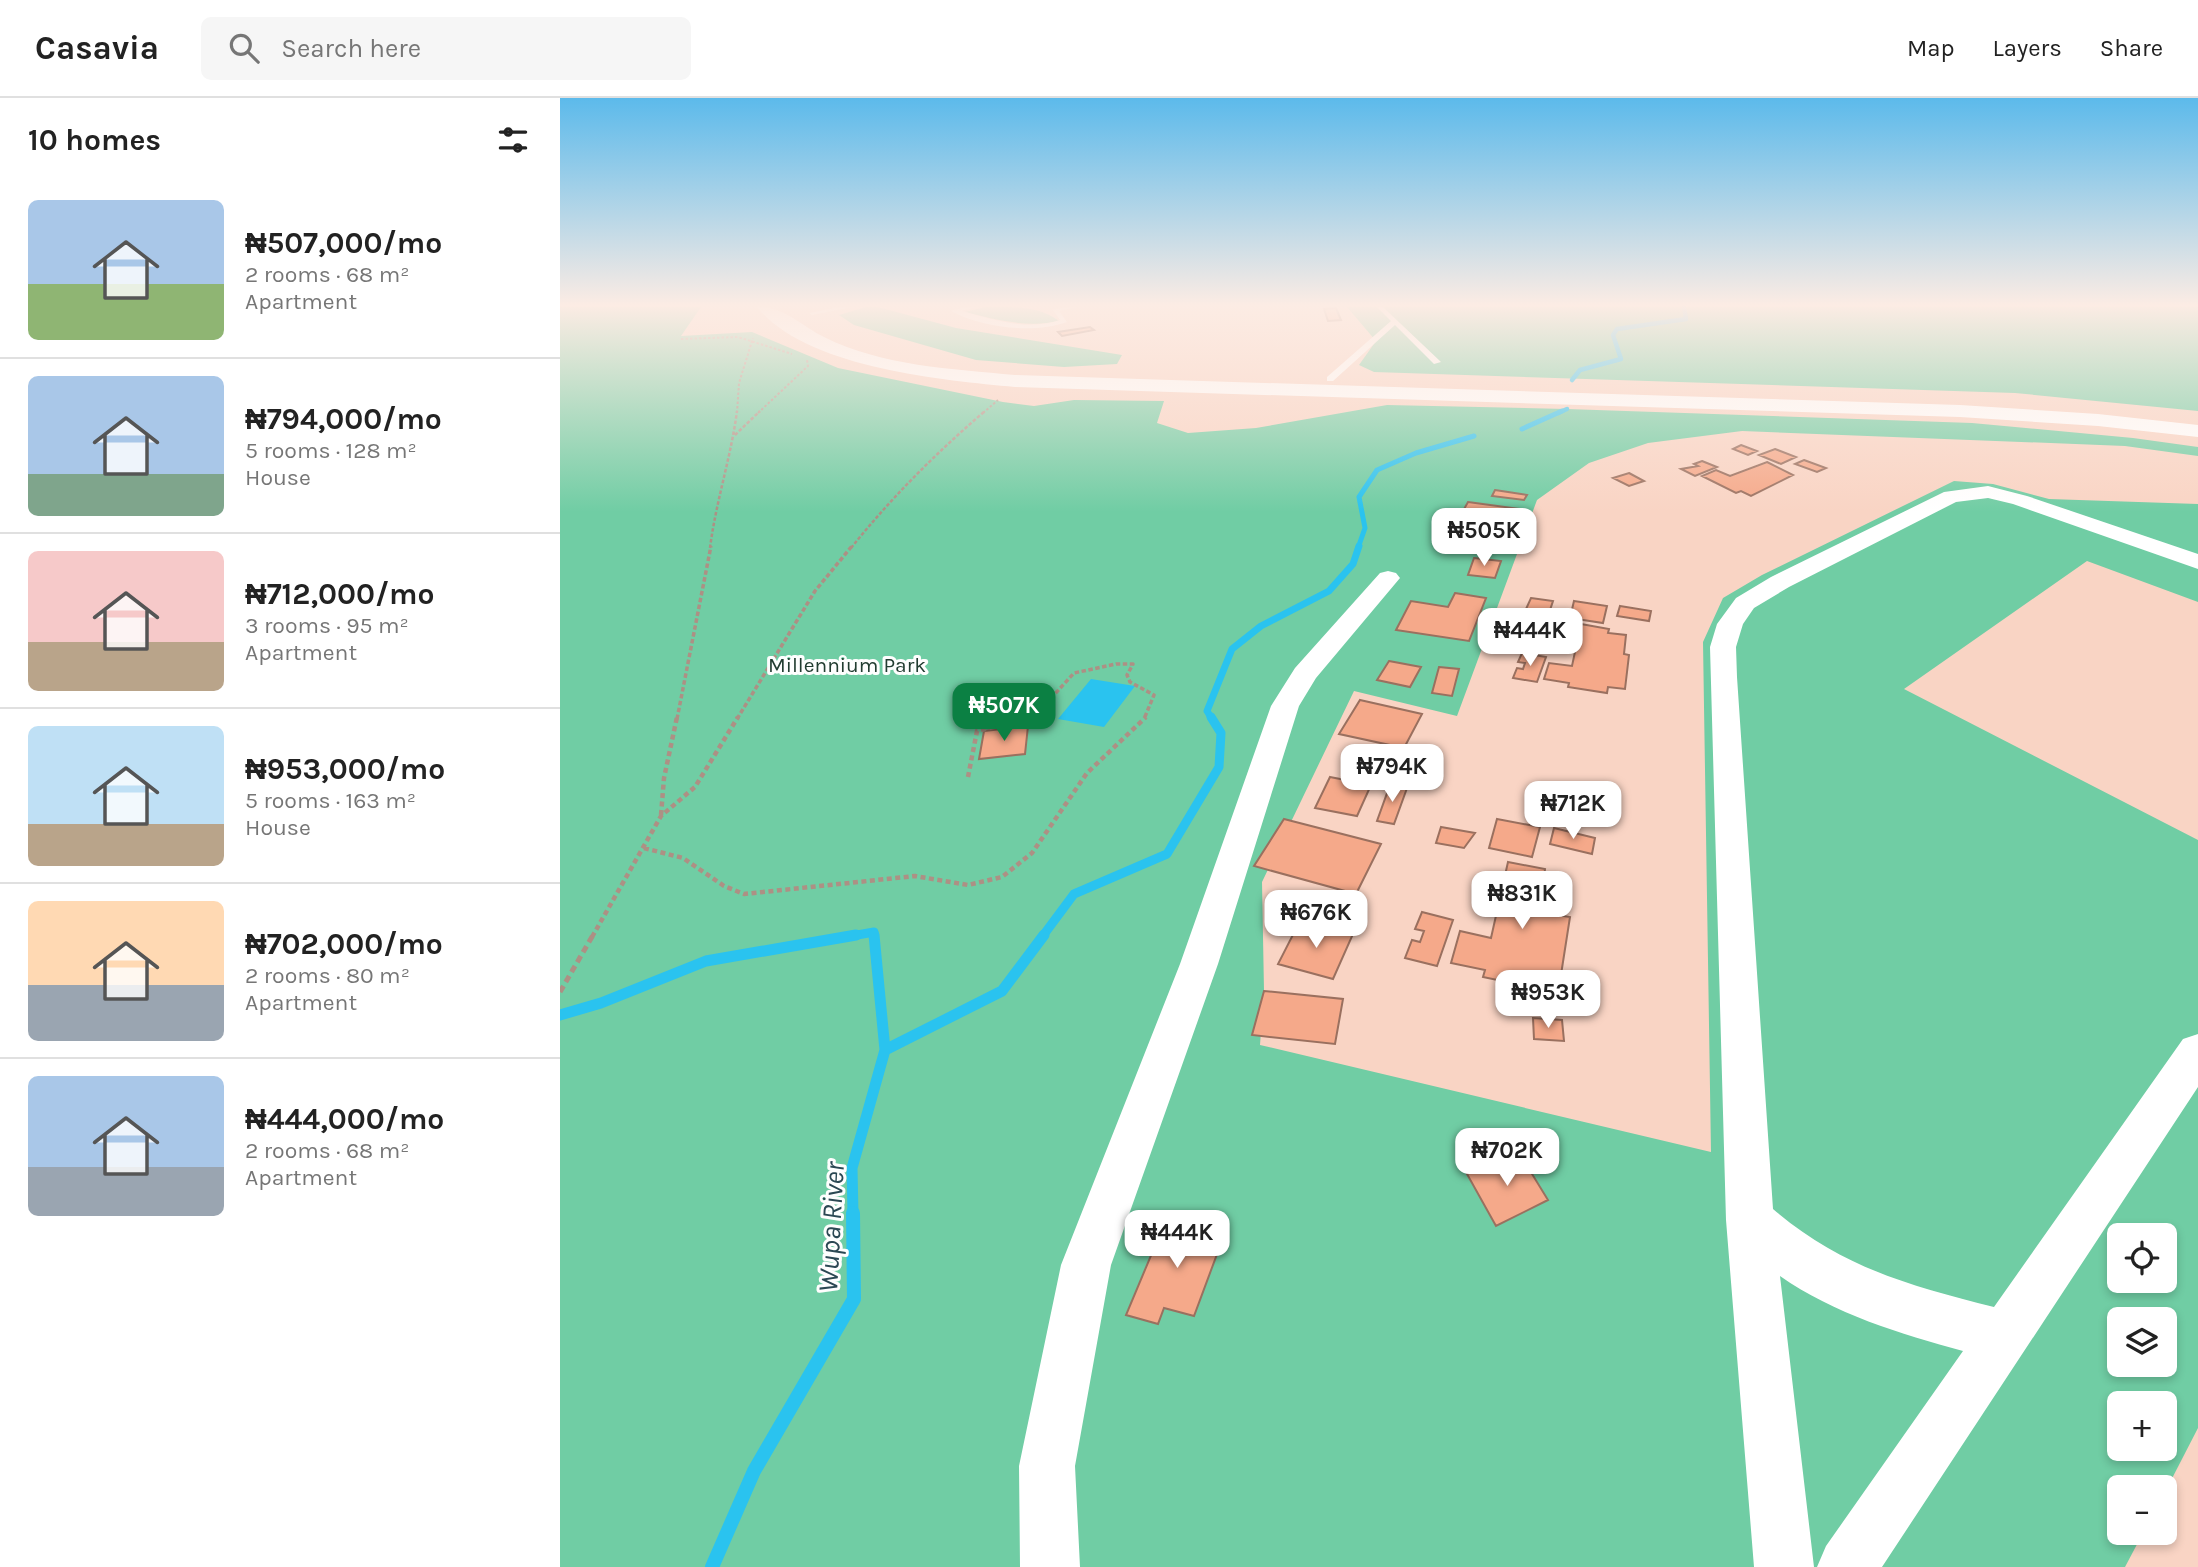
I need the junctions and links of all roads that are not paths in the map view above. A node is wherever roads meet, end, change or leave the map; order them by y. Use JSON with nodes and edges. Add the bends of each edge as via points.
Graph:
{"nodes":[{"id":1,"x":967,"y":376,"type":"edge"},
{"id":2,"x":1237,"y":376,"type":"edge"},
{"id":3,"x":1334,"y":376,"type":"edge"},
{"id":4,"x":1330,"y":379,"type":"junction"},
{"id":5,"x":1372,"y":387,"type":"junction"},
{"id":6,"x":1709,"y":399,"type":"junction"},
{"id":7,"x":2068,"y":408,"type":"junction"},
{"id":8,"x":1895,"y":409,"type":"junction"},
{"id":9,"x":2198,"y":417,"type":"edge"},
{"id":10,"x":2198,"y":423,"type":"edge"},
{"id":11,"x":2198,"y":431,"type":"edge"},
{"id":12,"x":2198,"y":439,"type":"edge"},
{"id":13,"x":2198,"y":562,"type":"edge"},
{"id":14,"x":1388,"y":578,"type":"dead end"},
{"id":15,"x":2198,"y":1052,"type":"edge"},
{"id":16,"x":1750,"y":1220,"type":"junction"},
{"id":17,"x":2002,"y":1335,"type":"junction"},
{"id":18,"x":1050,"y":1567,"type":"edge"},
{"id":19,"x":1784,"y":1567,"type":"edge"},
{"id":20,"x":1847,"y":1567,"type":"edge"}],
"edges":[{"from":1,"to":5,"type":"main road","via":[[1014,381]]},
{"from":2,"to":4,"type":"main road"},
{"from":3,"to":4,"type":"lane"},
{"from":4,"to":5,"type":"main road"},
{"from":5,"to":6,"type":"main road"},
{"from":6,"to":7,"type":"main road"},
{"from":6,"to":8,"type":"main road"},
{"from":7,"to":9,"type":"main road"},
{"from":7,"to":10,"type":"main road"},
{"from":8,"to":11,"type":"main road","via":[[2098,419]]},
{"from":8,"to":12,"type":"main road"},
{"from":13,"to":16,"type":"street","via":[[2020,500],[1966,492],[1780,582],[1745,603],[1730,624],[1723,647],[1723,677]]},
{"from":14,"to":18,"type":"street","via":[[1305,674],[1285,706],[1199,964],[1086,1265],[1047,1466]]},
{"from":15,"to":17,"type":"street"},
{"from":16,"to":17,"type":"street","via":[[1779,1249],[1871,1298]]},
{"from":16,"to":19,"type":"street"},
{"from":17,"to":20,"type":"street"}]}
